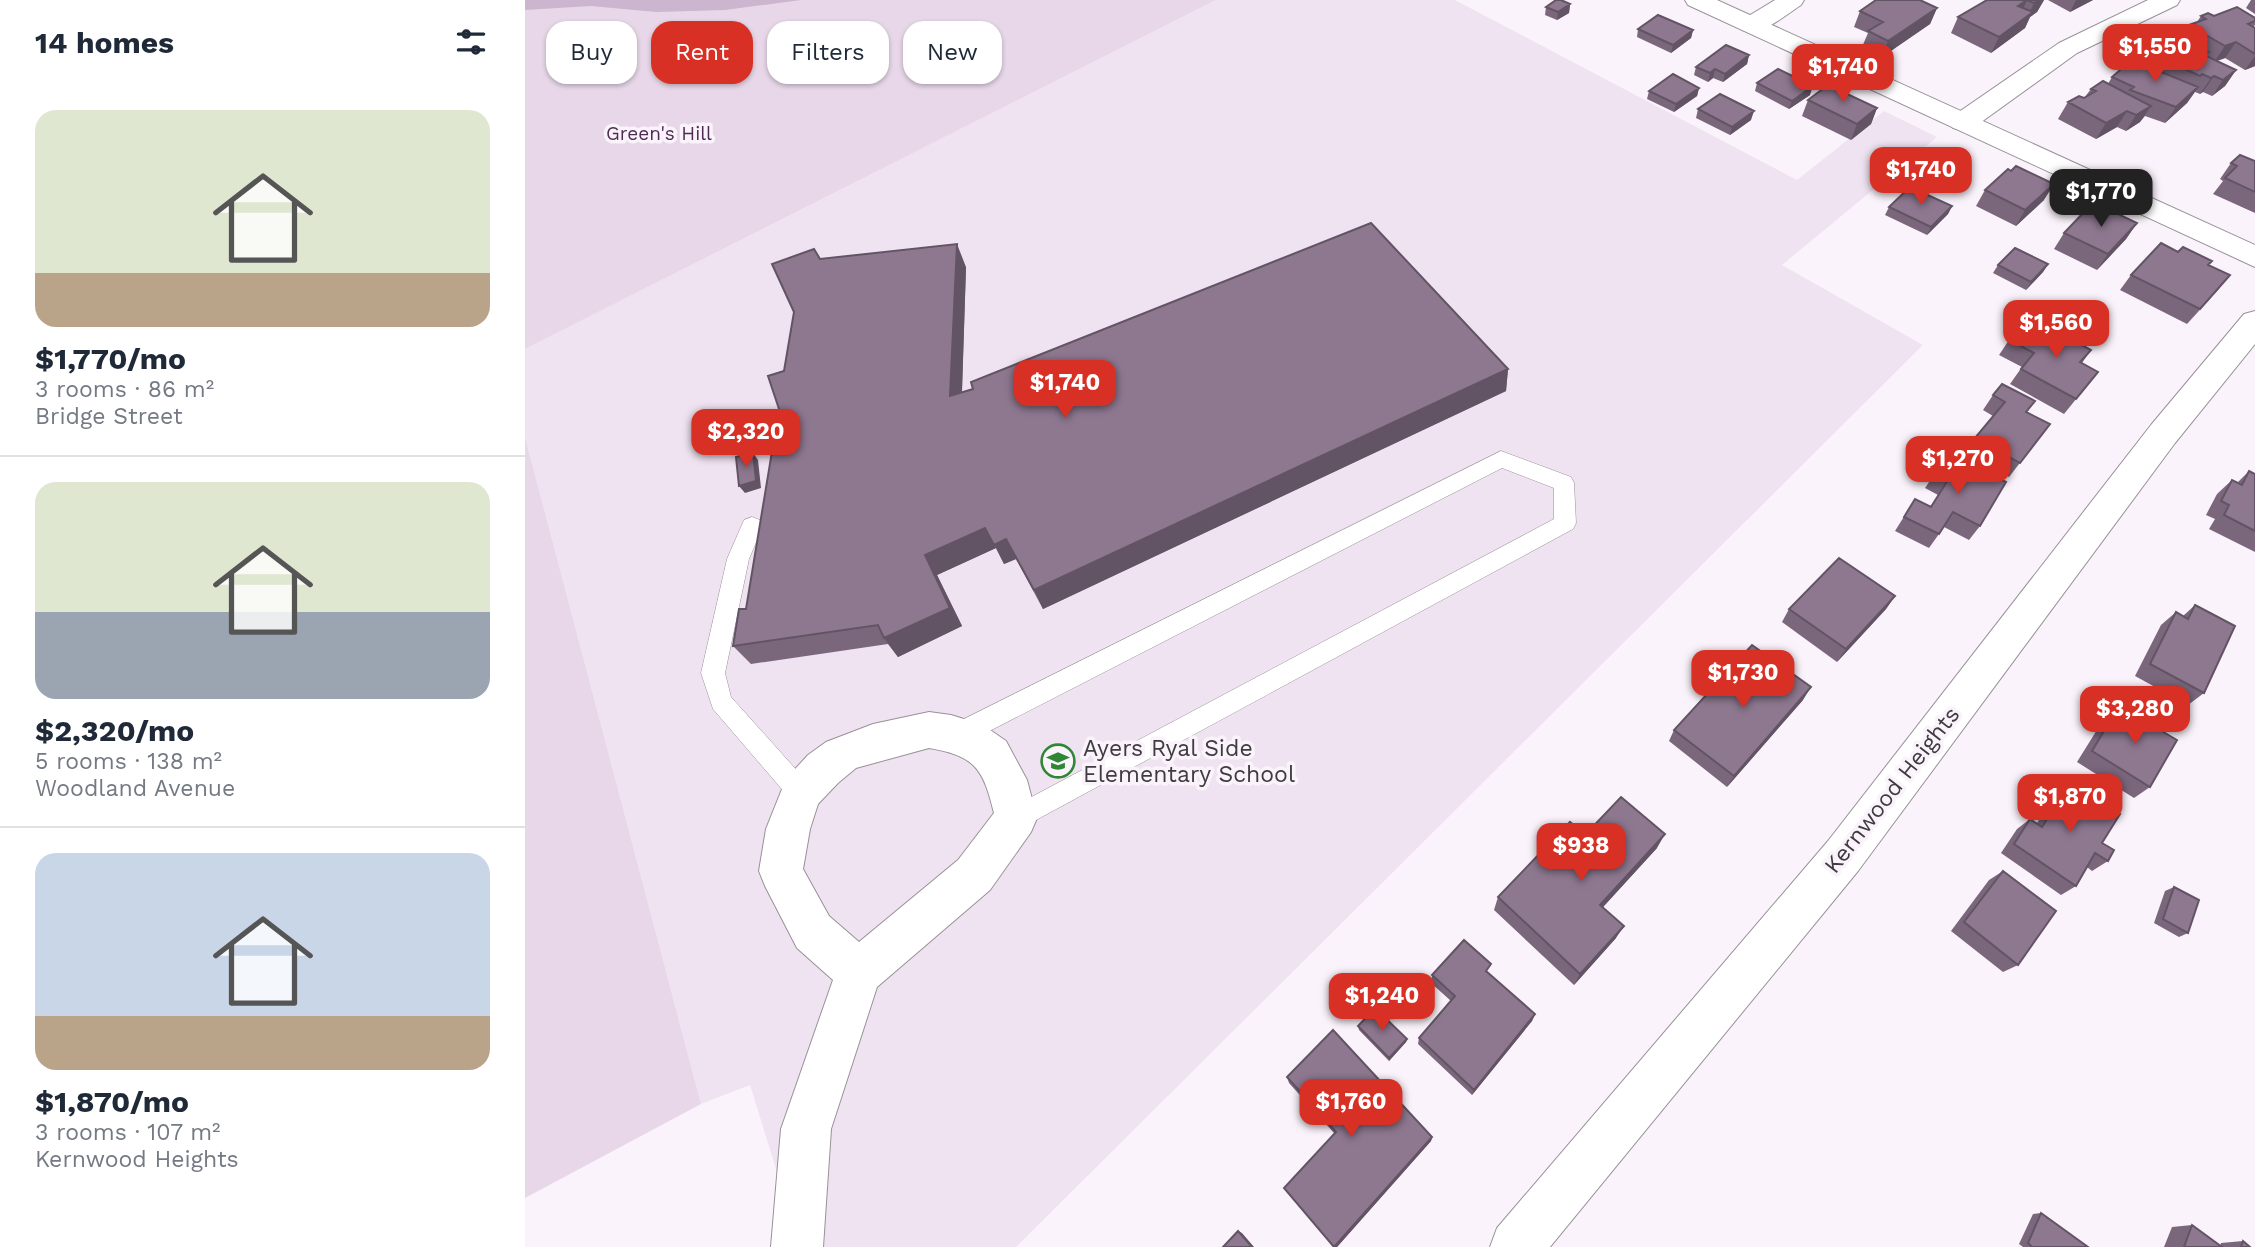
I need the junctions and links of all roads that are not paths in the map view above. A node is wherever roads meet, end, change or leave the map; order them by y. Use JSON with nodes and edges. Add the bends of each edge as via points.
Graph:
{"nodes":[{"id":1,"x":1697,"y":0,"type":"edge"},
{"id":2,"x":1791,"y":0,"type":"edge"},
{"id":3,"x":2168,"y":0,"type":"edge"},
{"id":4,"x":1751,"y":25,"type":"junction"},
{"id":5,"x":1963,"y":122,"type":"junction"},
{"id":6,"x":2255,"y":257,"type":"edge"},
{"id":7,"x":2255,"y":322,"type":"edge"},
{"id":8,"x":752,"y":526,"type":"dead end"},
{"id":9,"x":961,"y":733,"type":"junction"},
{"id":10,"x":801,"y":793,"type":"junction"},
{"id":11,"x":1016,"y":818,"type":"junction"},
{"id":12,"x":859,"y":972,"type":"junction"},
{"id":13,"x":797,"y":1247,"type":"edge"},
{"id":14,"x":1516,"y":1247,"type":"edge"}],
"edges":[{"from":1,"to":4,"type":"street"},
{"from":2,"to":4,"type":"street"},
{"from":3,"to":5,"type":"street","via":[[2068,48]]},
{"from":4,"to":5,"type":"street"},
{"from":5,"to":6,"type":"street"},
{"from":7,"to":14,"type":"street","name":"Kernwood Heights","via":[[2163,434],[1843,856]]},
{"from":8,"to":10,"type":"lane","via":[[738,559],[713,673],[721,702]]},
{"from":9,"to":10,"type":"street","via":[[929,730],[855,749],[823,769]]},
{"from":9,"to":11,"type":"street","via":[[986,747],[1007,777]]},
{"from":9,"to":11,"type":"lane","via":[[1501,459],[1564,483],[1565,523]]},
{"from":10,"to":12,"type":"street","via":[[788,829],[781,871],[813,932]]},
{"from":11,"to":12,"type":"street","via":[[974,875]]},
{"from":12,"to":13,"type":"street","via":[[807,1129]]}]}
